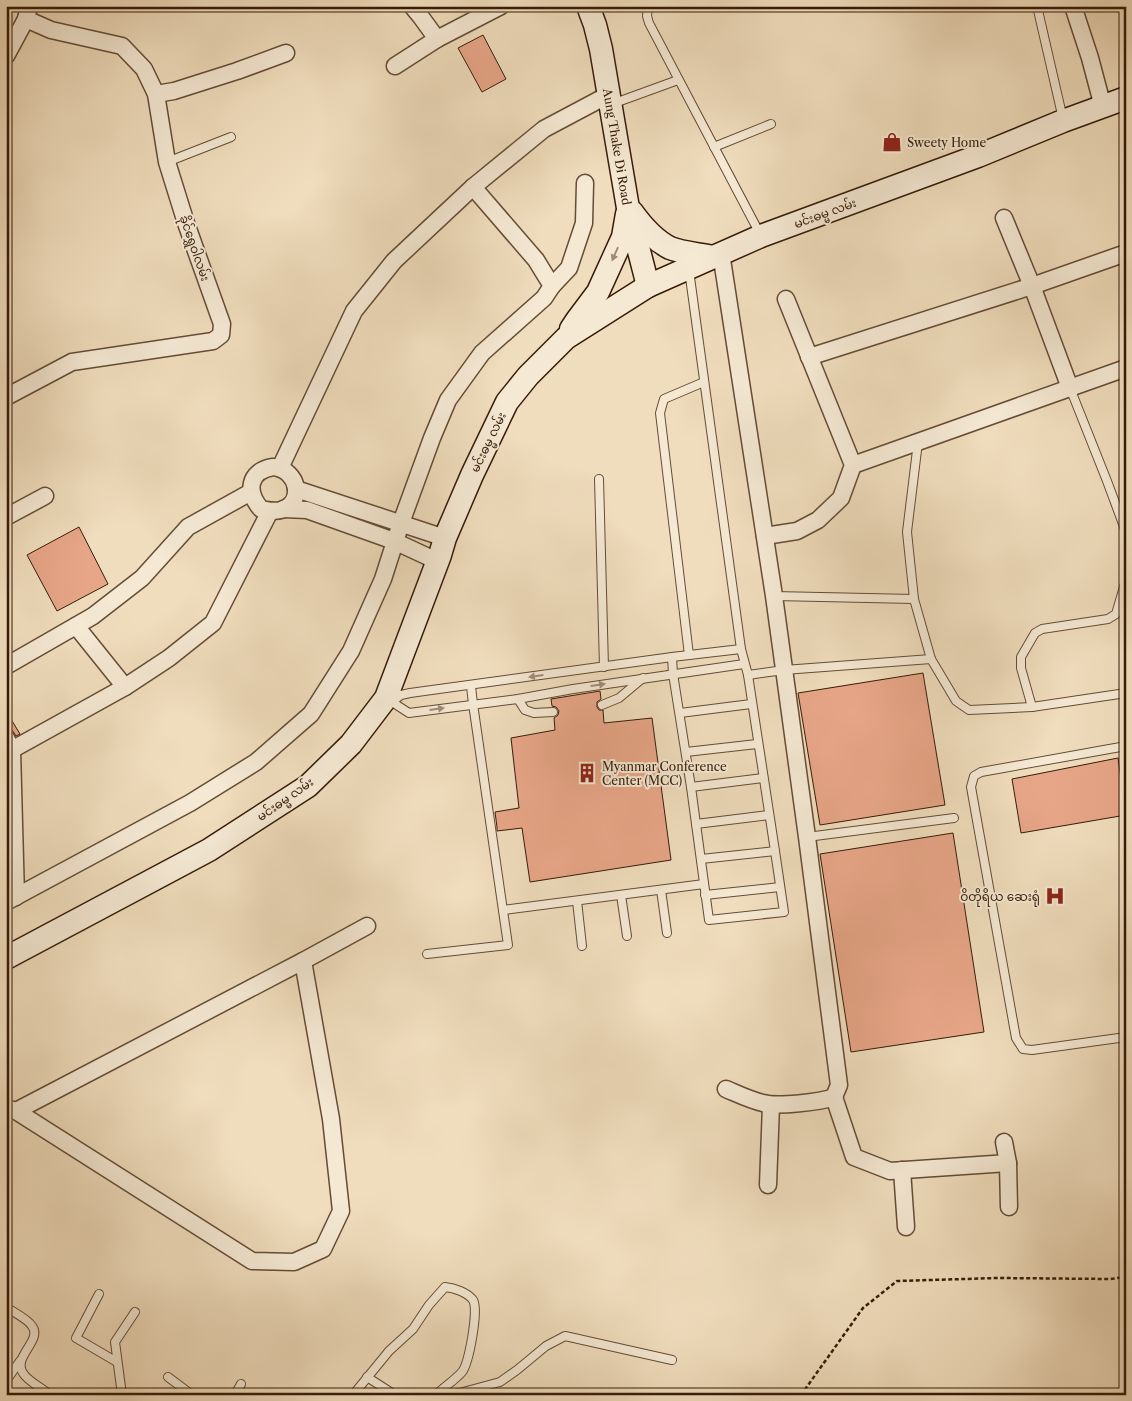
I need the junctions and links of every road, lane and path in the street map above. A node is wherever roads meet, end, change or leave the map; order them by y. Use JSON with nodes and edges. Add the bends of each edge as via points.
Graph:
{"nodes":[{"id":1,"x":412,"y":6,"type":"edge"},
{"id":2,"x":501,"y":6,"type":"edge"},
{"id":3,"x":588,"y":6,"type":"edge"},
{"id":4,"x":648,"y":6,"type":"edge"},
{"id":5,"x":1037,"y":6,"type":"edge"},
{"id":6,"x":1073,"y":6,"type":"edge"},
{"id":7,"x":26,"y":10,"type":"edge"},
{"id":8,"x":437,"y":39,"type":"junction"},
{"id":9,"x":286,"y":53,"type":"dead end"},
{"id":10,"x":6,"y":56,"type":"edge"},
{"id":11,"x":395,"y":66,"type":"dead end"},
{"id":12,"x":678,"y":80,"type":"junction"},
{"id":13,"x":156,"y":94,"type":"junction"},
{"id":14,"x":1126,"y":98,"type":"edge"},
{"id":15,"x":609,"y":100,"type":"junction"},
{"id":16,"x":1103,"y":107,"type":"junction"},
{"id":17,"x":1063,"y":121,"type":"junction"},
{"id":18,"x":771,"y":124,"type":"dead end"},
{"id":19,"x":231,"y":137,"type":"dead end"},
{"id":20,"x":714,"y":147,"type":"junction"},
{"id":21,"x":167,"y":162,"type":"junction"},
{"id":22,"x":585,"y":183,"type":"dead end"},
{"id":23,"x":473,"y":187,"type":"junction"},
{"id":24,"x":628,"y":208,"type":"junction"},
{"id":25,"x":1004,"y":218,"type":"dead end"},
{"id":26,"x":761,"y":236,"type":"junction"},
{"id":27,"x":1126,"y":253,"type":"edge"},
{"id":28,"x":717,"y":255,"type":"junction"},
{"id":29,"x":688,"y":268,"type":"junction"},
{"id":30,"x":552,"y":286,"type":"junction"},
{"id":31,"x":648,"y":286,"type":"junction"},
{"id":32,"x":1032,"y":286,"type":"junction"},
{"id":33,"x":786,"y":299,"type":"dead end"},
{"id":34,"x":566,"y":338,"type":"junction"},
{"id":35,"x":809,"y":357,"type":"junction"},
{"id":36,"x":1126,"y":368,"type":"edge"},
{"id":37,"x":704,"y":382,"type":"junction"},
{"id":38,"x":1070,"y":388,"type":"junction"},
{"id":39,"x":6,"y":397,"type":"edge"},
{"id":40,"x":918,"y":442,"type":"junction"},
{"id":41,"x":852,"y":465,"type":"junction"},
{"id":42,"x":280,"y":468,"type":"junction"},
{"id":43,"x":598,"y":479,"type":"dead end"},
{"id":44,"x":296,"y":489,"type":"junction"},
{"id":45,"x":251,"y":492,"type":"junction"},
{"id":46,"x":45,"y":496,"type":"dead end"},
{"id":47,"x":277,"y":510,"type":"junction"},
{"id":48,"x":6,"y":518,"type":"edge"},
{"id":49,"x":400,"y":523,"type":"junction"},
{"id":50,"x":1126,"y":532,"type":"edge"},
{"id":51,"x":765,"y":536,"type":"junction"},
{"id":52,"x":445,"y":538,"type":"junction"},
{"id":53,"x":394,"y":542,"type":"junction"},
{"id":54,"x":438,"y":561,"type":"junction"},
{"id":55,"x":1126,"y":580,"type":"edge"},
{"id":56,"x":774,"y":596,"type":"junction"},
{"id":57,"x":914,"y":599,"type":"junction"},
{"id":58,"x":76,"y":626,"type":"junction"},
{"id":59,"x":741,"y":649,"type":"junction"},
{"id":60,"x":689,"y":655,"type":"junction"},
{"id":61,"x":672,"y":657,"type":"junction"},
{"id":62,"x":931,"y":659,"type":"junction"},
{"id":63,"x":744,"y":664,"type":"junction"},
{"id":64,"x":6,"y":666,"type":"edge"},
{"id":65,"x":604,"y":667,"type":"junction"},
{"id":66,"x":784,"y":670,"type":"junction"},
{"id":67,"x":572,"y":671,"type":"junction"},
{"id":68,"x":673,"y":674,"type":"junction"},
{"id":69,"x":748,"y":675,"type":"junction"},
{"id":70,"x":643,"y":678,"type":"junction"},
{"id":71,"x":125,"y":686,"type":"junction"},
{"id":72,"x":471,"y":686,"type":"junction"},
{"id":73,"x":573,"y":689,"type":"junction"},
{"id":74,"x":1126,"y":693,"type":"edge"},
{"id":75,"x":518,"y":699,"type":"junction"},
{"id":76,"x":473,"y":704,"type":"junction"},
{"id":77,"x":751,"y":704,"type":"junction"},
{"id":78,"x":386,"y":705,"type":"junction"},
{"id":79,"x":602,"y":705,"type":"dead end"},
{"id":80,"x":1032,"y":708,"type":"junction"},
{"id":81,"x":553,"y":712,"type":"dead end"},
{"id":82,"x":680,"y":713,"type":"junction"},
{"id":83,"x":757,"y":744,"type":"junction"},
{"id":84,"x":1126,"y":746,"type":"edge"},
{"id":85,"x":8,"y":747,"type":"edge"},
{"id":86,"x":686,"y":752,"type":"junction"},
{"id":87,"x":763,"y":778,"type":"junction"},
{"id":88,"x":691,"y":787,"type":"junction"},
{"id":89,"x":769,"y":815,"type":"junction"},
{"id":90,"x":954,"y":818,"type":"dead end"},
{"id":91,"x":696,"y":824,"type":"junction"},
{"id":92,"x":808,"y":836,"type":"junction"},
{"id":93,"x":775,"y":850,"type":"junction"},
{"id":94,"x":701,"y":859,"type":"junction"},
{"id":95,"x":704,"y":884,"type":"junction"},
{"id":96,"x":780,"y":887,"type":"junction"},
{"id":97,"x":661,"y":890,"type":"junction"},
{"id":98,"x":621,"y":895,"type":"junction"},
{"id":99,"x":706,"y":895,"type":"junction"},
{"id":100,"x":11,"y":900,"type":"edge"},
{"id":101,"x":576,"y":900,"type":"junction"},
{"id":102,"x":503,"y":910,"type":"junction"},
{"id":103,"x":367,"y":926,"type":"dead end"},
{"id":104,"x":667,"y":933,"type":"dead end"},
{"id":105,"x":627,"y":936,"type":"dead end"},
{"id":106,"x":582,"y":946,"type":"dead end"},
{"id":107,"x":427,"y":954,"type":"dead end"},
{"id":108,"x":6,"y":958,"type":"edge"},
{"id":109,"x":303,"y":961,"type":"junction"},
{"id":110,"x":1126,"y":1037,"type":"edge"},
{"id":111,"x":726,"y":1089,"type":"dead end"},
{"id":112,"x":834,"y":1097,"type":"junction"},
{"id":113,"x":771,"y":1104,"type":"junction"},
{"id":114,"x":11,"y":1110,"type":"edge"},
{"id":115,"x":1004,"y":1142,"type":"dead end"},
{"id":116,"x":1008,"y":1163,"type":"junction"},
{"id":117,"x":902,"y":1170,"type":"junction"},
{"id":118,"x":768,"y":1185,"type":"dead end"},
{"id":119,"x":1009,"y":1207,"type":"dead end"},
{"id":120,"x":906,"y":1227,"type":"dead end"},
{"id":121,"x":1126,"y":1277,"type":"edge"},
{"id":122,"x":100,"y":1294,"type":"dead end"},
{"id":123,"x":6,"y":1307,"type":"edge"},
{"id":124,"x":135,"y":1312,"type":"dead end"},
{"id":125,"x":21,"y":1359,"type":"junction"},
{"id":126,"x":672,"y":1360,"type":"dead end"},
{"id":127,"x":117,"y":1362,"type":"junction"},
{"id":128,"x":368,"y":1377,"type":"junction"},
{"id":129,"x":168,"y":1378,"type":"dead end"},
{"id":130,"x":6,"y":1381,"type":"edge"},
{"id":131,"x":241,"y":1384,"type":"dead end"},
{"id":132,"x":47,"y":1395,"type":"edge"},
{"id":133,"x":122,"y":1395,"type":"edge"},
{"id":134,"x":192,"y":1395,"type":"edge"},
{"id":135,"x":235,"y":1395,"type":"edge"},
{"id":136,"x":353,"y":1395,"type":"edge"},
{"id":137,"x":395,"y":1395,"type":"edge"},
{"id":138,"x":436,"y":1395,"type":"edge"},
{"id":139,"x":450,"y":1395,"type":"edge"},
{"id":140,"x":801,"y":1395,"type":"edge"}],
"edges":[{"from":1,"to":8,"type":"street"},
{"from":2,"to":8,"type":"street"},
{"from":3,"to":15,"type":"main road","name":"Aung Thake Di Road","via":[[601,49]]},
{"from":4,"to":12,"type":"lane","via":[[648,23]]},
{"from":5,"to":17,"type":"lane"},
{"from":6,"to":16,"type":"street"},
{"from":7,"to":10,"type":"street"},
{"from":7,"to":13,"type":"street","name":"ခိုင်ရွှေဝါလမ်း","via":[[51,30],[122,46],[144,69]]},
{"from":8,"to":11,"type":"street"},
{"from":9,"to":13,"type":"street","via":[[238,71]]},
{"from":12,"to":15,"type":"lane"},
{"from":12,"to":20,"type":"lane"},
{"from":13,"to":21,"type":"street","name":"ခိုင်ရွှေဝါလမ်း"},
{"from":14,"to":16,"type":"main road","name":"မင်းဓမ္မ လမ်း"},
{"from":15,"to":23,"type":"street","via":[[544,129]]},
{"from":15,"to":24,"type":"main road","name":"Aung Thake Di Road"},
{"from":16,"to":17,"type":"main road","name":"မင်းဓမ္မ လမ်း"},
{"from":17,"to":26,"type":"main road","name":"မင်းဓမ္မ လမ်း"},
{"from":18,"to":20,"type":"lane"},
{"from":19,"to":21,"type":"lane"},
{"from":20,"to":26,"type":"lane"},
{"from":21,"to":39,"type":"street","name":"ခိုင်ရွှေဝါလမ်း","via":[[222,324],[222,335],[213,342],[72,362]]},
{"from":22,"to":30,"type":"street","via":[[584,223],[569,268]]},
{"from":23,"to":30,"type":"street","via":[[536,260]]},
{"from":23,"to":42,"type":"street","via":[[394,261],[354,311]]},
{"from":24,"to":28,"type":"main road","via":[[645,230],[670,248]]},
{"from":24,"to":31,"type":"main road","name":"Aung Thake Di Road"},
{"from":24,"to":34,"type":"main road","one_way":true,"via":[[623,237],[598,292]]},
{"from":25,"to":32,"type":"street"},
{"from":26,"to":28,"type":"main road","name":"မင်းဓမ္မ လမ်း"},
{"from":27,"to":32,"type":"street"},
{"from":28,"to":29,"type":"main road","name":"မင်းဓမ္မ လမ်း"},
{"from":28,"to":51,"type":"street"},
{"from":29,"to":31,"type":"main road","name":"မင်းဓမ္မ လမ်း"},
{"from":29,"to":37,"type":"lane"},
{"from":30,"to":49,"type":"street","via":[[544,298],[482,353],[448,400]]},
{"from":31,"to":34,"type":"main road","name":"မင်းဓမ္မ လမ်း"},
{"from":32,"to":35,"type":"street"},
{"from":32,"to":38,"type":"street"},
{"from":33,"to":35,"type":"street"},
{"from":34,"to":52,"type":"main road","name":"မင်းဓမ္မ လမ်း","via":[[507,402]]},
{"from":35,"to":41,"type":"street"},
{"from":36,"to":38,"type":"street"},
{"from":37,"to":59,"type":"lane"},
{"from":37,"to":60,"type":"lane","via":[[664,399],[660,413]]},
{"from":38,"to":40,"type":"street"},
{"from":38,"to":50,"type":"lane"},
{"from":40,"to":41,"type":"street"},
{"from":40,"to":57,"type":"lane","via":[[907,532]]},
{"from":41,"to":51,"type":"street","via":[[841,498],[818,520],[798,531]]},
{"from":42,"to":44,"type":"street","via":[[292,476]]},
{"from":42,"to":45,"type":"street","via":[[266,468],[259,472],[254,477]]},
{"from":43,"to":65,"type":"lane"},
{"from":44,"to":47,"type":"street","via":[[291,504]]},
{"from":44,"to":49,"type":"street"},
{"from":45,"to":47,"type":"street","via":[[261,509]]},
{"from":45,"to":58,"type":"street","via":[[188,527],[142,578]]},
{"from":46,"to":48,"type":"street"},
{"from":47,"to":53,"type":"street","via":[[307,510]]},
{"from":47,"to":71,"type":"street","via":[[213,623],[169,658]]},
{"from":49,"to":52,"type":"street"},
{"from":49,"to":53,"type":"street"},
{"from":51,"to":56,"type":"street"},
{"from":52,"to":54,"type":"main road","name":"မင်းဓမ္မ လမ်း"},
{"from":53,"to":54,"type":"street"},
{"from":53,"to":100,"type":"street","via":[[383,579],[351,651],[311,714],[256,762],[198,798]]},
{"from":54,"to":78,"type":"main road","name":"မင်းဓမ္မ လမ်း"},
{"from":55,"to":80,"type":"lane","via":[[1116,614],[1108,619],[1042,629],[1035,634],[1021,657]]},
{"from":56,"to":57,"type":"lane"},
{"from":56,"to":66,"type":"street"},
{"from":57,"to":62,"type":"lane"},
{"from":58,"to":64,"type":"street"},
{"from":58,"to":71,"type":"street"},
{"from":59,"to":60,"type":"lane"},
{"from":59,"to":63,"type":"lane"},
{"from":60,"to":61,"type":"lane"},
{"from":61,"to":65,"type":"lane"},
{"from":61,"to":68,"type":"lane"},
{"from":62,"to":66,"type":"lane"},
{"from":62,"to":80,"type":"lane","via":[[956,701],[969,710]]},
{"from":63,"to":68,"type":"lane"},
{"from":63,"to":69,"type":"lane"},
{"from":65,"to":67,"type":"lane"},
{"from":66,"to":69,"type":"lane"},
{"from":66,"to":92,"type":"street"},
{"from":67,"to":72,"type":"lane","one_way":true},
{"from":67,"to":73,"type":"lane"},
{"from":68,"to":70,"type":"lane"},
{"from":68,"to":82,"type":"lane"},
{"from":69,"to":77,"type":"lane"},
{"from":73,"to":70,"type":"lane","one_way":true},
{"from":70,"to":79,"type":"lane","via":[[619,698]]},
{"from":71,"to":85,"type":"street"},
{"from":72,"to":76,"type":"lane"},
{"from":72,"to":78,"type":"lane","via":[[401,695]]},
{"from":73,"to":75,"type":"lane"},
{"from":74,"to":80,"type":"lane"},
{"from":75,"to":76,"type":"lane"},
{"from":75,"to":81,"type":"lane","via":[[525,710]]},
{"from":78,"to":76,"type":"lane","one_way":true,"via":[[409,713]]},
{"from":76,"to":102,"type":"lane"},
{"from":77,"to":82,"type":"lane"},
{"from":77,"to":83,"type":"lane"},
{"from":78,"to":108,"type":"main road","name":"မင်းဓမ္မ လမ်း","via":[[352,744],[308,786],[209,850]]},
{"from":82,"to":86,"type":"lane"},
{"from":83,"to":86,"type":"lane"},
{"from":83,"to":87,"type":"lane"},
{"from":84,"to":110,"type":"lane","via":[[981,772],[974,776],[971,787],[1016,1038],[1023,1049],[1032,1050]]},
{"from":85,"to":100,"type":"street"},
{"from":86,"to":88,"type":"lane"},
{"from":87,"to":88,"type":"lane"},
{"from":87,"to":89,"type":"lane"},
{"from":88,"to":91,"type":"lane"},
{"from":89,"to":91,"type":"lane"},
{"from":89,"to":93,"type":"lane"},
{"from":90,"to":92,"type":"lane"},
{"from":91,"to":94,"type":"lane"},
{"from":92,"to":112,"type":"street","via":[[839,1086]]},
{"from":93,"to":94,"type":"lane"},
{"from":93,"to":96,"type":"lane"},
{"from":94,"to":95,"type":"lane"},
{"from":95,"to":97,"type":"lane"},
{"from":95,"to":99,"type":"lane"},
{"from":96,"to":99,"type":"lane"},
{"from":96,"to":99,"type":"lane","via":[[784,912],[709,920]]},
{"from":97,"to":98,"type":"lane"},
{"from":97,"to":104,"type":"lane"},
{"from":98,"to":101,"type":"lane"},
{"from":98,"to":105,"type":"lane"},
{"from":101,"to":102,"type":"lane"},
{"from":101,"to":106,"type":"lane"},
{"from":102,"to":107,"type":"lane","via":[[508,945]]},
{"from":103,"to":109,"type":"street"},
{"from":109,"to":114,"type":"street"},
{"from":109,"to":114,"type":"street","via":[[331,1119],[341,1211],[324,1249],[294,1262],[252,1261]]},
{"from":111,"to":113,"type":"street"},
{"from":112,"to":113,"type":"street","via":[[825,1101]]},
{"from":112,"to":117,"type":"street","via":[[854,1156],[890,1171]]},
{"from":113,"to":118,"type":"street"},
{"from":115,"to":116,"type":"street"},
{"from":116,"to":117,"type":"street"},
{"from":116,"to":119,"type":"street"},
{"from":117,"to":120,"type":"street"},
{"from":121,"to":140,"type":"path","via":[[897,1281],[862,1308]]},
{"from":122,"to":127,"type":"lane","via":[[76,1338]]},
{"from":123,"to":125,"type":"lane","via":[[32,1325],[34,1330]]},
{"from":124,"to":127,"type":"lane","via":[[115,1342]]},
{"from":125,"to":130,"type":"lane"},
{"from":125,"to":132,"type":"lane","via":[[22,1373]]},
{"from":126,"to":139,"type":"lane","via":[[565,1336],[546,1346],[500,1382]]},
{"from":127,"to":133,"type":"lane"},
{"from":128,"to":136,"type":"lane"},
{"from":128,"to":137,"type":"lane"},
{"from":128,"to":138,"type":"lane","via":[[413,1329],[445,1287],[458,1289],[473,1300],[475,1308],[472,1345],[464,1370]]},
{"from":129,"to":134,"type":"lane"},
{"from":131,"to":135,"type":"lane"}]}
